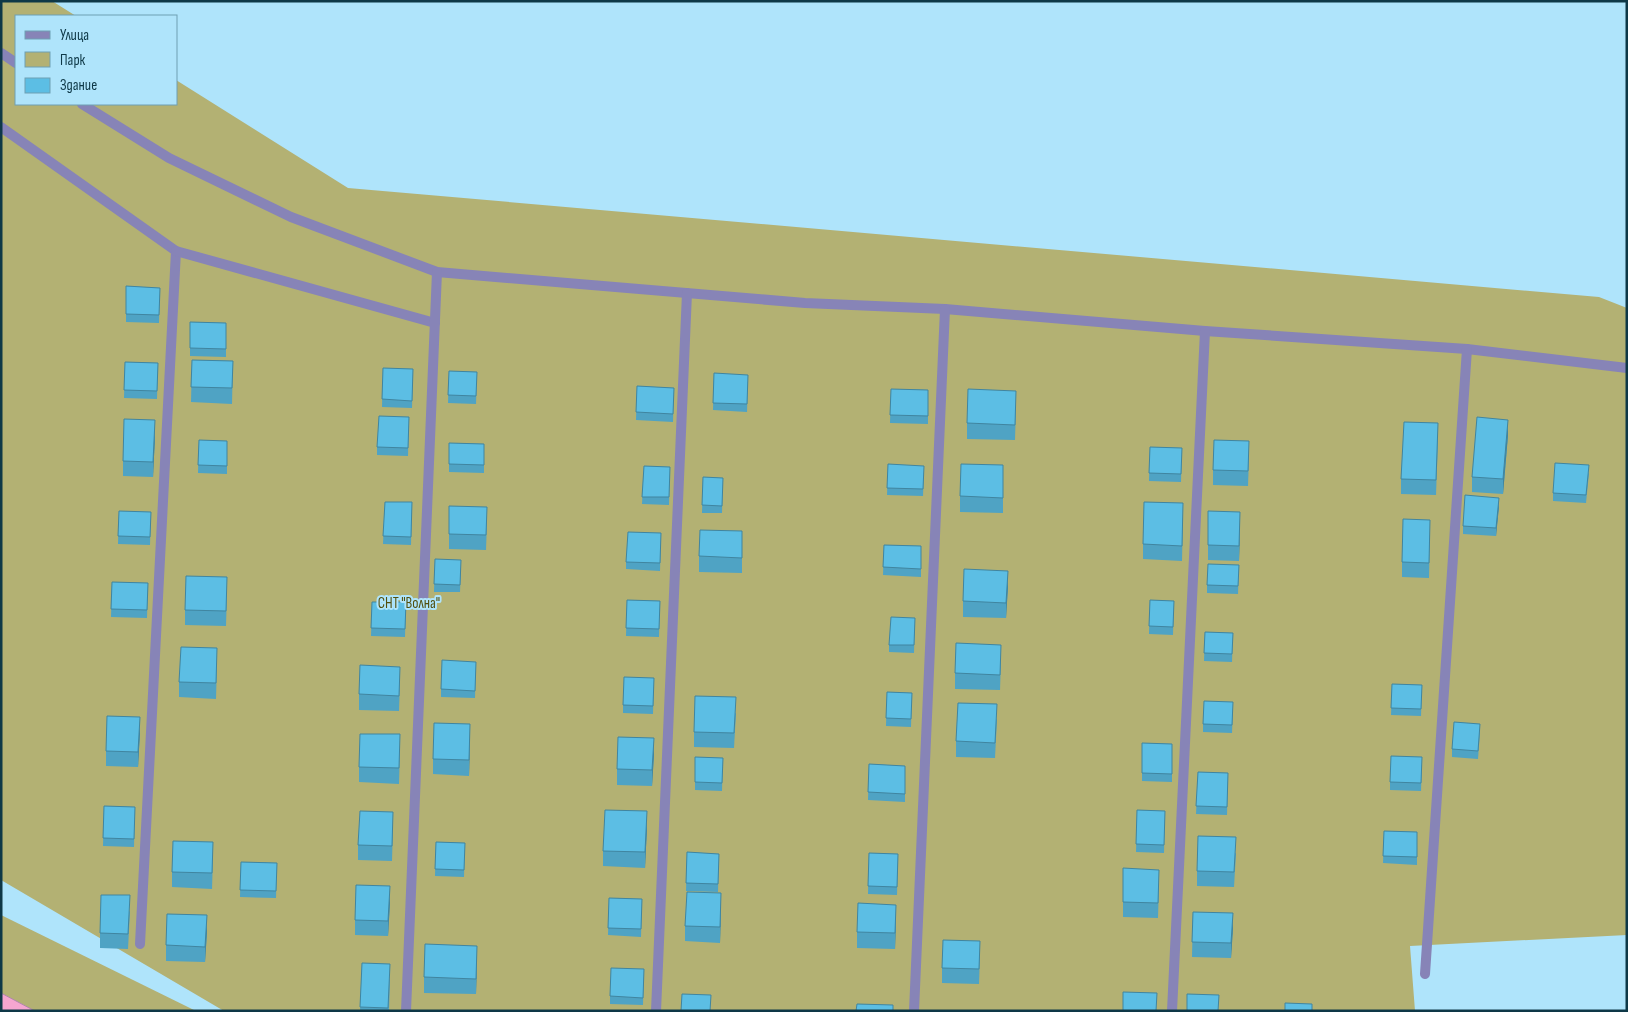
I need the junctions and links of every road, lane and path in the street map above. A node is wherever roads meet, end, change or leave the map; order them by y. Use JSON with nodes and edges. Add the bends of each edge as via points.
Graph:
{"nodes":[{"id":1,"x":1,"y":54,"type":"edge"},
{"id":2,"x":15,"y":62,"type":"edge"},
{"id":3,"x":84,"y":105,"type":"edge"},
{"id":4,"x":1,"y":127,"type":"edge"},
{"id":5,"x":176,"y":251,"type":"junction"},
{"id":6,"x":437,"y":272,"type":"junction"},
{"id":7,"x":687,"y":292,"type":"junction"},
{"id":8,"x":945,"y":309,"type":"junction"},
{"id":9,"x":435,"y":323,"type":"junction"},
{"id":10,"x":1205,"y":330,"type":"junction"},
{"id":11,"x":1467,"y":349,"type":"junction"},
{"id":12,"x":1627,"y":368,"type":"edge"},
{"id":13,"x":140,"y":944,"type":"dead end"},
{"id":14,"x":1425,"y":974,"type":"dead end"},
{"id":15,"x":406,"y":1011,"type":"edge"},
{"id":16,"x":656,"y":1011,"type":"edge"},
{"id":17,"x":914,"y":1011,"type":"edge"},
{"id":18,"x":1172,"y":1011,"type":"edge"}],
"edges":[{"from":1,"to":2,"type":"street"},
{"from":3,"to":6,"type":"street","via":[[169,158],[291,217]]},
{"from":4,"to":5,"type":"street"},
{"from":5,"to":9,"type":"street"},
{"from":5,"to":13,"type":"street"},
{"from":6,"to":7,"type":"street"},
{"from":6,"to":9,"type":"street"},
{"from":7,"to":8,"type":"street"},
{"from":7,"to":16,"type":"street"},
{"from":8,"to":10,"type":"street"},
{"from":8,"to":17,"type":"street"},
{"from":9,"to":15,"type":"street"},
{"from":10,"to":11,"type":"street"},
{"from":10,"to":18,"type":"street"},
{"from":11,"to":12,"type":"street"},
{"from":11,"to":14,"type":"street"}]}
